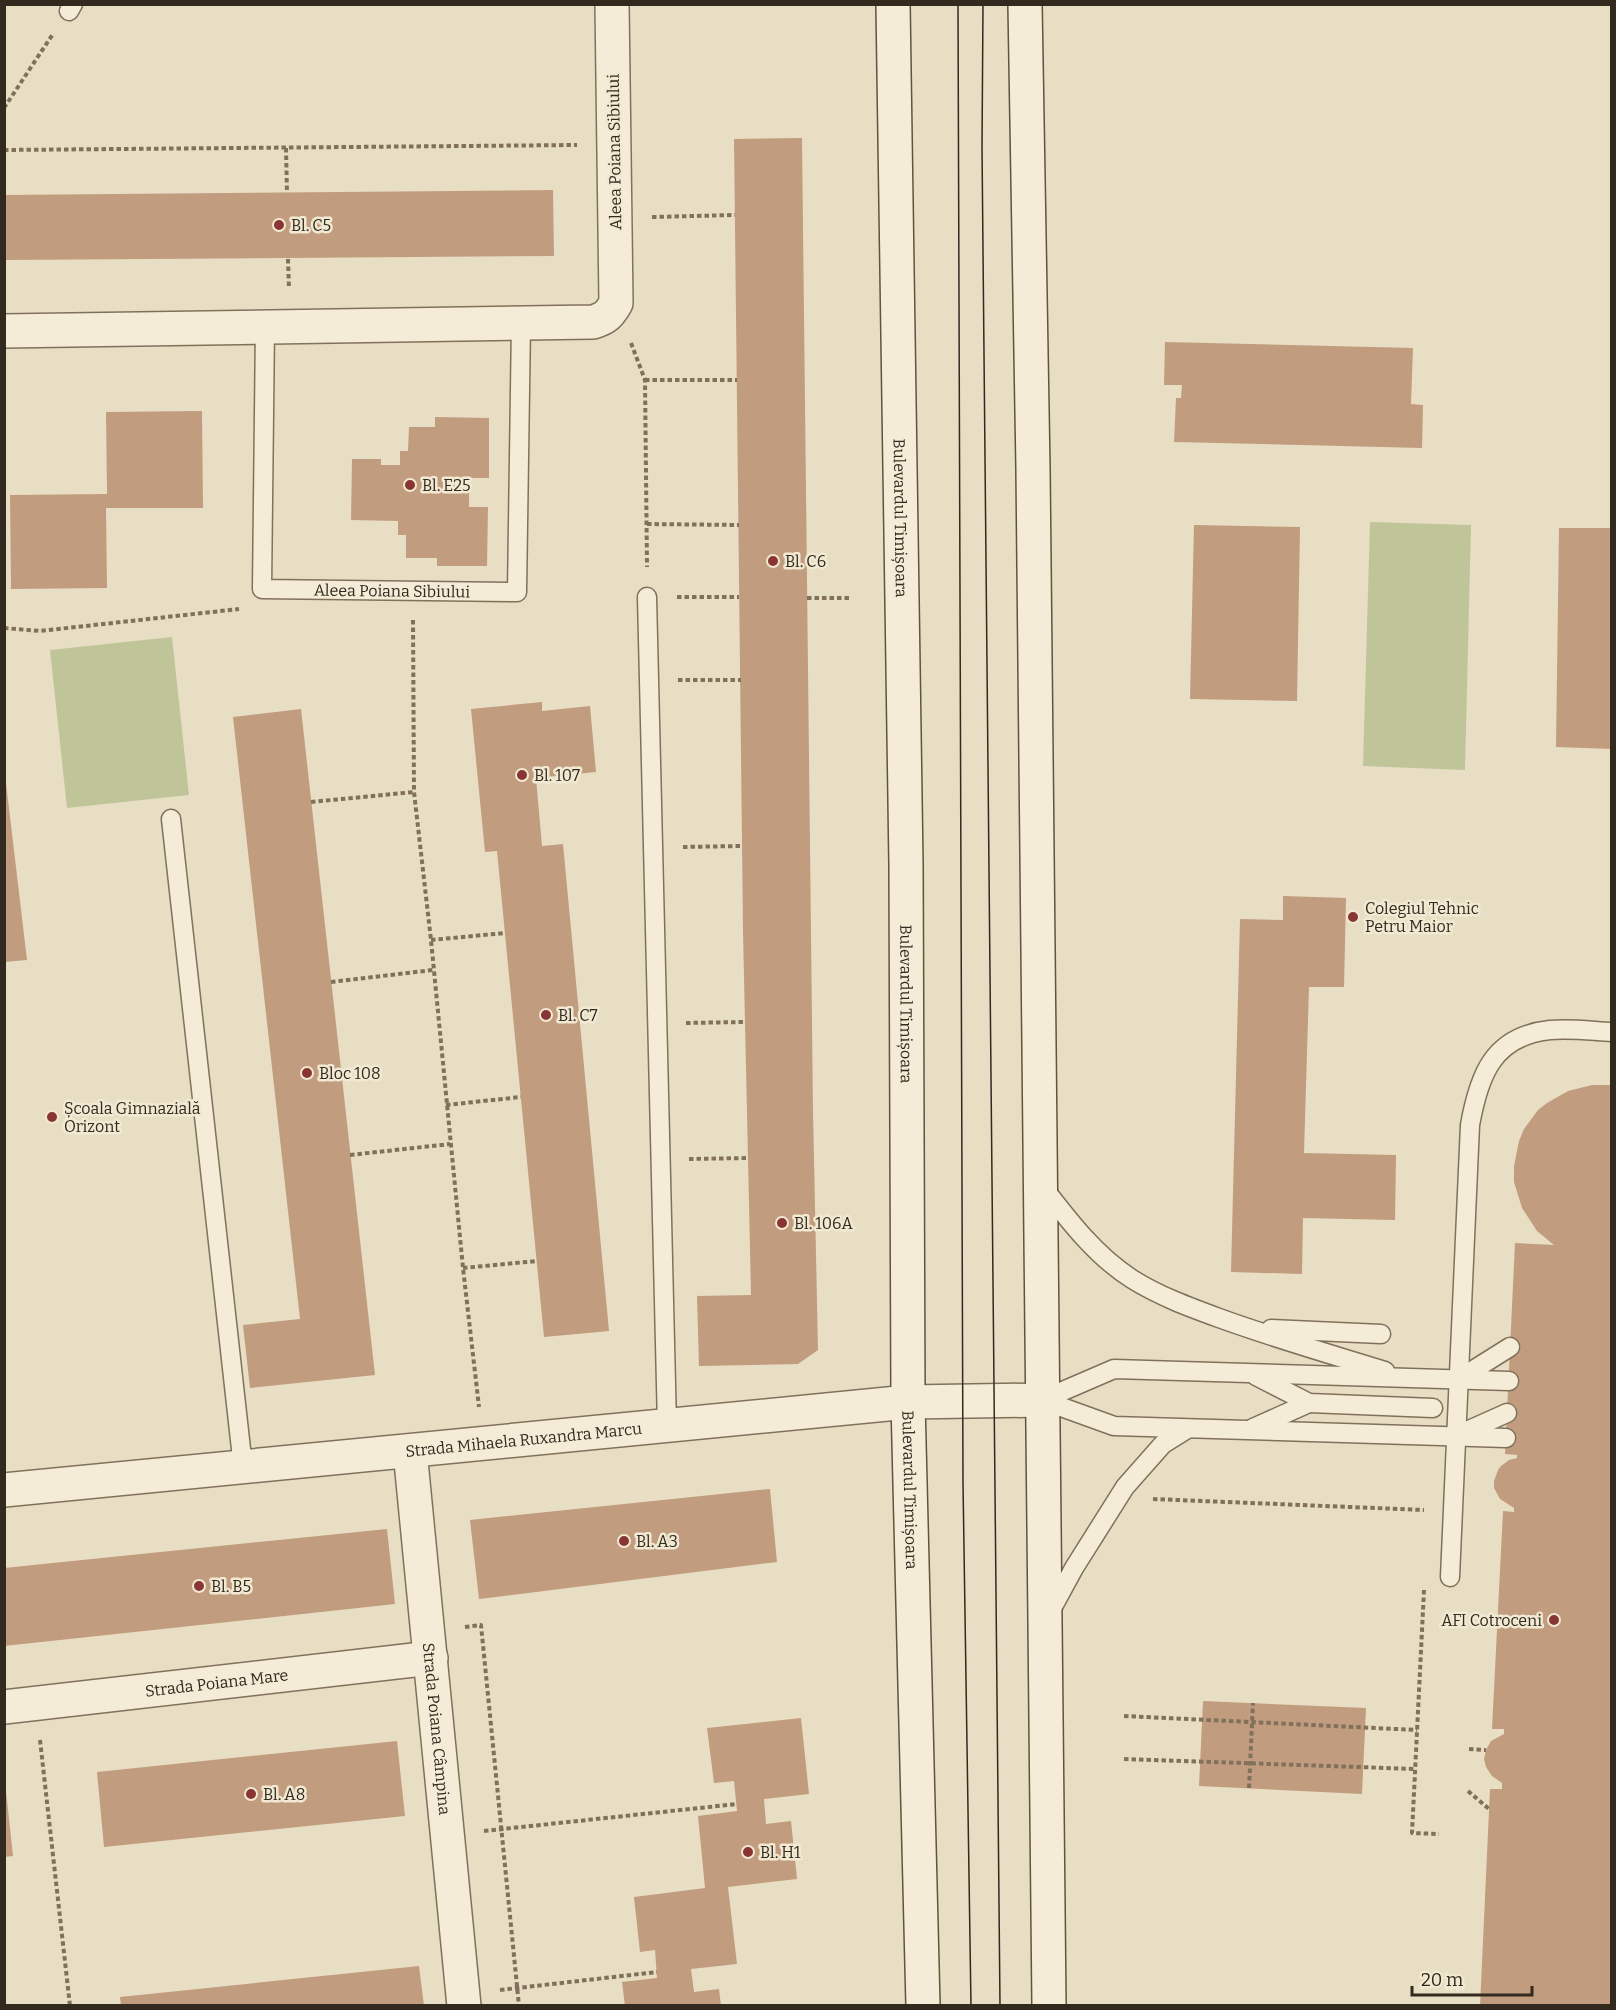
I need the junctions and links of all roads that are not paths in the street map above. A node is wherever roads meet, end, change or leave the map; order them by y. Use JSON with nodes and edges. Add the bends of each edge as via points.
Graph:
{"nodes":[{"id":1,"x":893,"y":4,"type":"edge"},
{"id":2,"x":1025,"y":4,"type":"edge"},
{"id":3,"x":612,"y":10,"type":"edge"},
{"id":4,"x":521,"y":323,"type":"junction"},
{"id":5,"x":265,"y":326,"type":"junction"},
{"id":6,"x":4,"y":332,"type":"edge"},
{"id":7,"x":647,"y":597,"type":"road end"},
{"id":8,"x":171,"y":819,"type":"dead end"},
{"id":9,"x":1611,"y":1032,"type":"edge"},
{"id":10,"x":1040,"y":1183,"type":"junction"},
{"id":11,"x":1246,"y":1328,"type":"junction"},
{"id":12,"x":1382,"y":1334,"type":"dead end"},
{"id":13,"x":1510,"y":1347,"type":"dead end"},
{"id":14,"x":1252,"y":1374,"type":"junction"},
{"id":15,"x":1406,"y":1378,"type":"junction"},
{"id":16,"x":1459,"y":1379,"type":"junction"},
{"id":17,"x":1509,"y":1381,"type":"dead end"},
{"id":18,"x":1042,"y":1400,"type":"junction"},
{"id":19,"x":908,"y":1402,"type":"junction"},
{"id":20,"x":1310,"y":1403,"type":"junction"},
{"id":21,"x":1433,"y":1408,"type":"dead end"},
{"id":22,"x":1507,"y":1413,"type":"dead end"},
{"id":23,"x":667,"y":1426,"type":"junction"},
{"id":24,"x":1187,"y":1429,"type":"junction"},
{"id":25,"x":1248,"y":1430,"type":"junction"},
{"id":26,"x":1456,"y":1436,"type":"junction"},
{"id":27,"x":1506,"y":1437,"type":"dead end"},
{"id":28,"x":410,"y":1451,"type":"junction"},
{"id":29,"x":243,"y":1467,"type":"junction"},
{"id":30,"x":4,"y":1490,"type":"edge"},
{"id":31,"x":1450,"y":1577,"type":"dead end"},
{"id":32,"x":1045,"y":1621,"type":"junction"},
{"id":33,"x":431,"y":1658,"type":"junction"},
{"id":34,"x":20,"y":1705,"type":"edge"},
{"id":35,"x":464,"y":2000,"type":"edge"},
{"id":36,"x":923,"y":2006,"type":"edge"},
{"id":37,"x":1049,"y":2006,"type":"edge"}],
"edges":[{"from":1,"to":19,"type":"main road","name":"Bulevardul Timișoara","via":[[906,877]]},
{"from":2,"to":10,"type":"main road"},
{"from":3,"to":4,"type":"main road","name":"Aleea Poiana Sibiului","via":[[616,303],[609,315],[593,322]]},
{"from":4,"to":5,"type":"main road"},
{"from":4,"to":5,"type":"lane","name":"Aleea Poiana Sibiului","via":[[517,592],[262,589]]},
{"from":5,"to":6,"type":"main road"},
{"from":7,"to":23,"type":"lane"},
{"from":8,"to":29,"type":"lane"},
{"from":9,"to":16,"type":"lane","via":[[1552,1030],[1526,1035],[1501,1050],[1485,1070],[1470,1125]]},
{"from":10,"to":11,"type":"lane","via":[[1085,1239],[1131,1278],[1174,1301]]},
{"from":10,"to":18,"type":"main road"},
{"from":11,"to":12,"type":"lane"},
{"from":11,"to":15,"type":"lane"},
{"from":13,"to":16,"type":"lane"},
{"from":14,"to":15,"type":"lane"},
{"from":14,"to":18,"type":"lane","via":[[1114,1369]]},
{"from":14,"to":20,"type":"lane"},
{"from":15,"to":16,"type":"lane"},
{"from":16,"to":17,"type":"lane"},
{"from":16,"to":26,"type":"lane"},
{"from":18,"to":19,"type":"main road","name":"Strada Mihaela Ruxandra Marcu"},
{"from":18,"to":24,"type":"lane","via":[[1114,1426]]},
{"from":18,"to":32,"type":"main road"},
{"from":19,"to":23,"type":"main road","name":"Strada Mihaela Ruxandra Marcu"},
{"from":19,"to":36,"type":"main road","name":"Bulevardul Timișoara"},
{"from":20,"to":21,"type":"lane"},
{"from":20,"to":25,"type":"lane"},
{"from":22,"to":26,"type":"lane"},
{"from":23,"to":28,"type":"main road","name":"Strada Mihaela Ruxandra Marcu"},
{"from":24,"to":25,"type":"lane"},
{"from":24,"to":32,"type":"lane","via":[[1163,1444],[1125,1487]]},
{"from":25,"to":26,"type":"lane"},
{"from":26,"to":27,"type":"lane"},
{"from":26,"to":31,"type":"lane"},
{"from":28,"to":29,"type":"main road","name":"Strada Mihaela Ruxandra Marcu"},
{"from":28,"to":33,"type":"main road","name":"Strada Poiana Câmpina"},
{"from":29,"to":30,"type":"main road","name":"Strada Mihaela Ruxandra Marcu"},
{"from":32,"to":37,"type":"main road"},
{"from":33,"to":34,"type":"main road","name":"Strada Poiana Mare"},
{"from":33,"to":35,"type":"main road","name":"Strada Poiana Câmpina"}]}
